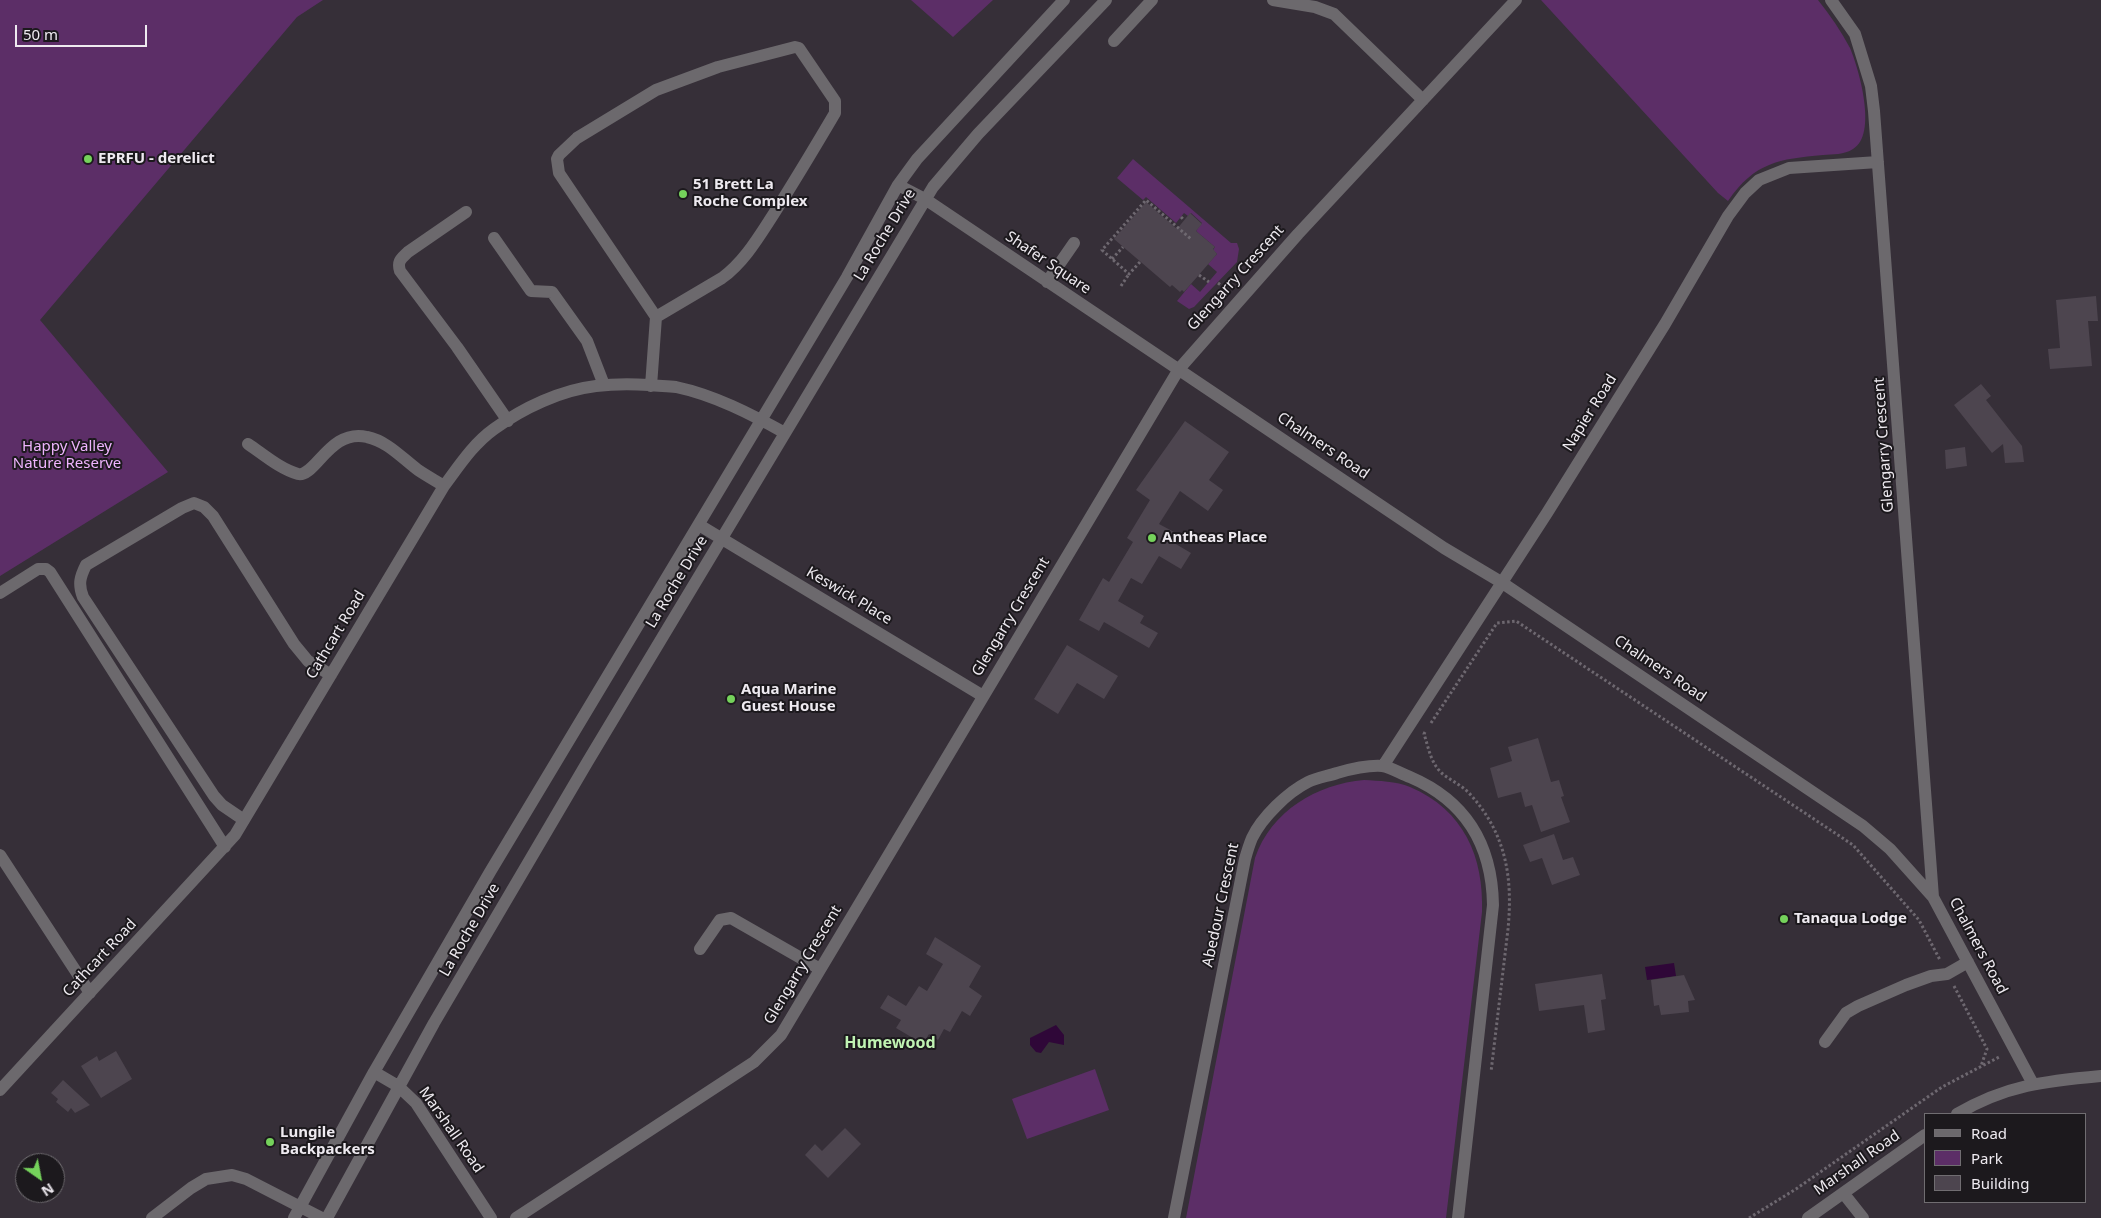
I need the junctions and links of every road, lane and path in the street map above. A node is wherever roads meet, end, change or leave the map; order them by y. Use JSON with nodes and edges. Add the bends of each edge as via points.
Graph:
{"nodes":[{"id":1,"x":1064,"y":0,"type":"edge"},
{"id":2,"x":1106,"y":0,"type":"edge"},
{"id":3,"x":1152,"y":0,"type":"edge"},
{"id":4,"x":1273,"y":0,"type":"edge"},
{"id":5,"x":1516,"y":0,"type":"edge"},
{"id":6,"x":1831,"y":0,"type":"edge"},
{"id":7,"x":1114,"y":40,"type":"dead end"},
{"id":8,"x":1423,"y":100,"type":"junction"},
{"id":9,"x":1878,"y":162,"type":"junction"},
{"id":10,"x":898,"y":185,"type":"junction"},
{"id":11,"x":925,"y":199,"type":"junction"},
{"id":12,"x":466,"y":212,"type":"dead end"},
{"id":13,"x":1181,"y":217,"type":"dead end"},
{"id":14,"x":1184,"y":220,"type":"dead end"},
{"id":15,"x":494,"y":238,"type":"dead end"},
{"id":16,"x":1191,"y":239,"type":"dead end"},
{"id":17,"x":1074,"y":243,"type":"dead end"},
{"id":18,"x":1123,"y":247,"type":"dead end"},
{"id":19,"x":1112,"y":259,"type":"junction"},
{"id":20,"x":1140,"y":262,"type":"dead end"},
{"id":21,"x":1129,"y":274,"type":"junction"},
{"id":22,"x":1199,"y":275,"type":"dead end"},
{"id":23,"x":1046,"y":282,"type":"junction"},
{"id":24,"x":1209,"y":282,"type":"dead end"},
{"id":25,"x":1121,"y":286,"type":"dead end"},
{"id":26,"x":656,"y":317,"type":"junction"},
{"id":27,"x":1179,"y":368,"type":"junction"},
{"id":28,"x":604,"y":386,"type":"junction"},
{"id":29,"x":651,"y":386,"type":"junction"},
{"id":30,"x":760,"y":419,"type":"junction"},
{"id":31,"x":508,"y":421,"type":"junction"},
{"id":32,"x":785,"y":433,"type":"junction"},
{"id":33,"x":248,"y":444,"type":"dead end"},
{"id":34,"x":444,"y":486,"type":"junction"},
{"id":35,"x":698,"y":525,"type":"junction"},
{"id":36,"x":722,"y":538,"type":"junction"},
{"id":37,"x":1501,"y":582,"type":"junction"},
{"id":38,"x":0,"y":593,"type":"edge"},
{"id":39,"x":331,"y":675,"type":"junction"},
{"id":40,"x":983,"y":696,"type":"junction"},
{"id":41,"x":1383,"y":766,"type":"junction"},
{"id":42,"x":244,"y":820,"type":"junction"},
{"id":43,"x":225,"y":847,"type":"junction"},
{"id":44,"x":0,"y":856,"type":"edge"},
{"id":45,"x":1933,"y":897,"type":"junction"},
{"id":46,"x":700,"y":949,"type":"dead end"},
{"id":47,"x":1968,"y":962,"type":"junction"},
{"id":48,"x":820,"y":970,"type":"junction"},
{"id":49,"x":1947,"y":974,"type":"junction"},
{"id":50,"x":90,"y":993,"type":"junction"},
{"id":51,"x":1825,"y":1042,"type":"dead end"},
{"id":52,"x":2004,"y":1055,"type":"dead end"},
{"id":53,"x":1981,"y":1066,"type":"junction"},
{"id":54,"x":374,"y":1072,"type":"junction"},
{"id":55,"x":1491,"y":1074,"type":"dead end"},
{"id":56,"x":2101,"y":1076,"type":"edge"},
{"id":57,"x":2033,"y":1084,"type":"junction"},
{"id":58,"x":398,"y":1086,"type":"junction"},
{"id":59,"x":0,"y":1090,"type":"edge"},
{"id":60,"x":1960,"y":1113,"type":"edge"},
{"id":61,"x":1924,"y":1136,"type":"edge"},
{"id":62,"x":1844,"y":1194,"type":"junction"},
{"id":63,"x":301,"y":1206,"type":"junction"},
{"id":64,"x":152,"y":1218,"type":"edge"},
{"id":65,"x":294,"y":1218,"type":"edge"},
{"id":66,"x":322,"y":1218,"type":"edge"},
{"id":67,"x":327,"y":1218,"type":"edge"},
{"id":68,"x":491,"y":1218,"type":"edge"},
{"id":69,"x":516,"y":1218,"type":"edge"},
{"id":70,"x":1174,"y":1218,"type":"edge"},
{"id":71,"x":1458,"y":1218,"type":"edge"},
{"id":72,"x":1749,"y":1218,"type":"edge"},
{"id":73,"x":1808,"y":1218,"type":"edge"},
{"id":74,"x":1863,"y":1218,"type":"edge"}],
"edges":[{"from":1,"to":10,"type":"street","name":"La Roche Drive","via":[[948,123]]},
{"from":2,"to":11,"type":"street","name":"La Roche Drive","via":[[978,134]]},
{"from":3,"to":7,"type":"street"},
{"from":4,"to":8,"type":"street","via":[[1315,7],[1334,14]]},
{"from":5,"to":8,"type":"street","name":"Glengarry Crescent"},
{"from":6,"to":9,"type":"street","name":"Glengarry Crescent","via":[[1855,34],[1863,54],[1871,86]]},
{"from":8,"to":27,"type":"street","name":"Glengarry Crescent"},
{"from":9,"to":37,"type":"street","name":"Napier Road","via":[[1789,168],[1759,180],[1745,193],[1548,513]]},
{"from":9,"to":45,"type":"street","name":"Glengarry Crescent"},
{"from":10,"to":11,"type":"street","name":"Shafer Square"},
{"from":10,"to":30,"type":"street","name":"La Roche Drive","via":[[847,277]]},
{"from":11,"to":23,"type":"street","name":"Shafer Square"},
{"from":11,"to":32,"type":"street","name":"La Roche Drive"},
{"from":12,"to":31,"type":"street","via":[[408,252],[398,265]]},
{"from":13,"to":14,"type":"path"},
{"from":15,"to":28,"type":"street","via":[[531,291],[552,292],[587,341]]},
{"from":16,"to":19,"type":"path","via":[[1146,200],[1102,250]]},
{"from":17,"to":23,"type":"street"},
{"from":18,"to":19,"type":"path"},
{"from":19,"to":21,"type":"path"},
{"from":20,"to":21,"type":"path"},
{"from":21,"to":25,"type":"path"},
{"from":22,"to":24,"type":"path"},
{"from":23,"to":27,"type":"street","name":"Shafer Square"},
{"from":26,"to":26,"type":"street","via":[[559,173],[559,155],[577,138],[656,90],[718,67],[799,48],[835,101],[835,113],[750,250],[722,278]]},
{"from":26,"to":29,"type":"street"},
{"from":27,"to":37,"type":"street","name":"Chalmers Road","via":[[1444,548]]},
{"from":27,"to":40,"type":"street","name":"Glengarry Crescent"},
{"from":28,"to":29,"type":"street","name":"Cathcart Road"},
{"from":28,"to":31,"type":"street","name":"Cathcart Road","via":[[566,393],[531,407]]},
{"from":29,"to":30,"type":"street","name":"Cathcart Road","via":[[675,387],[706,395]]},
{"from":30,"to":32,"type":"street","name":"Cathcart Road"},
{"from":30,"to":35,"type":"street","name":"La Roche Drive"},
{"from":31,"to":34,"type":"street","name":"Cathcart Road","via":[[470,451]]},
{"from":32,"to":36,"type":"street","name":"La Roche Drive"},
{"from":33,"to":34,"type":"street","via":[[285,468],[305,474],[333,445],[350,436],[366,436],[382,442]]},
{"from":34,"to":39,"type":"street","name":"Cathcart Road"},
{"from":35,"to":36,"type":"street","name":"Keswick Place"},
{"from":35,"to":54,"type":"street","name":"La Roche Drive"},
{"from":36,"to":40,"type":"street","name":"Keswick Place"},
{"from":36,"to":58,"type":"street","name":"La Roche Drive"},
{"from":37,"to":41,"type":"street","name":"Napier Road"},
{"from":37,"to":45,"type":"street","name":"Chalmers Road","via":[[1864,826],[1890,849]]},
{"from":38,"to":43,"type":"street","via":[[38,569],[46,568],[50,572]]},
{"from":39,"to":42,"type":"street","name":"Cathcart Road"},
{"from":39,"to":42,"type":"street","via":[[308,661],[294,644],[213,516],[204,507],[194,503],[182,508],[86,565],[80,578],[83,597],[214,796]]},
{"from":40,"to":48,"type":"street","name":"Glengarry Crescent"},
{"from":41,"to":70,"type":"street","name":"Abedour Crescent","via":[[1356,768],[1308,782],[1277,804],[1253,836],[1245,859]]},
{"from":41,"to":71,"type":"street","name":"Abedour Crescent","via":[[1423,783],[1460,811],[1478,834],[1493,881]]},
{"from":42,"to":43,"type":"street","name":"Cathcart Road"},
{"from":43,"to":50,"type":"street","name":"Cathcart Road"},
{"from":44,"to":50,"type":"street"},
{"from":45,"to":47,"type":"street","name":"Chalmers Road"},
{"from":46,"to":48,"type":"street","via":[[720,920],[731,918]]},
{"from":47,"to":49,"type":"street"},
{"from":47,"to":57,"type":"street","name":"Chalmers Road"},
{"from":48,"to":69,"type":"street","name":"Glengarry Crescent","via":[[781,1035],[754,1062]]},
{"from":49,"to":51,"type":"street","via":[[1906,985],[1858,1006],[1846,1013]]},
{"from":49,"to":53,"type":"path","via":[[1987,1049]]},
{"from":49,"to":55,"type":"path","via":[[1919,920],[1852,845],[1516,621],[1497,623],[1424,734],[1434,766],[1471,795],[1495,830],[1508,868],[1509,920]]},
{"from":50,"to":59,"type":"street","name":"Cathcart Road"},
{"from":52,"to":53,"type":"path"},
{"from":53,"to":72,"type":"path","via":[[1942,1087]]},
{"from":54,"to":58,"type":"street","name":"Marshall Road"},
{"from":54,"to":63,"type":"street","name":"La Roche Drive"},
{"from":56,"to":57,"type":"street"},
{"from":57,"to":60,"type":"street","via":[[2004,1091]]},
{"from":58,"to":67,"type":"street","name":"La Roche Drive"},
{"from":58,"to":68,"type":"street","name":"Marshall Road","via":[[422,1111]]},
{"from":61,"to":62,"type":"street","name":"Marshall Road"},
{"from":62,"to":73,"type":"street","name":"Marshall Road"},
{"from":62,"to":74,"type":"street"},
{"from":63,"to":64,"type":"street","via":[[232,1175],[206,1179]]},
{"from":63,"to":65,"type":"street","name":"La Roche Drive"},
{"from":63,"to":66,"type":"street"}]}
